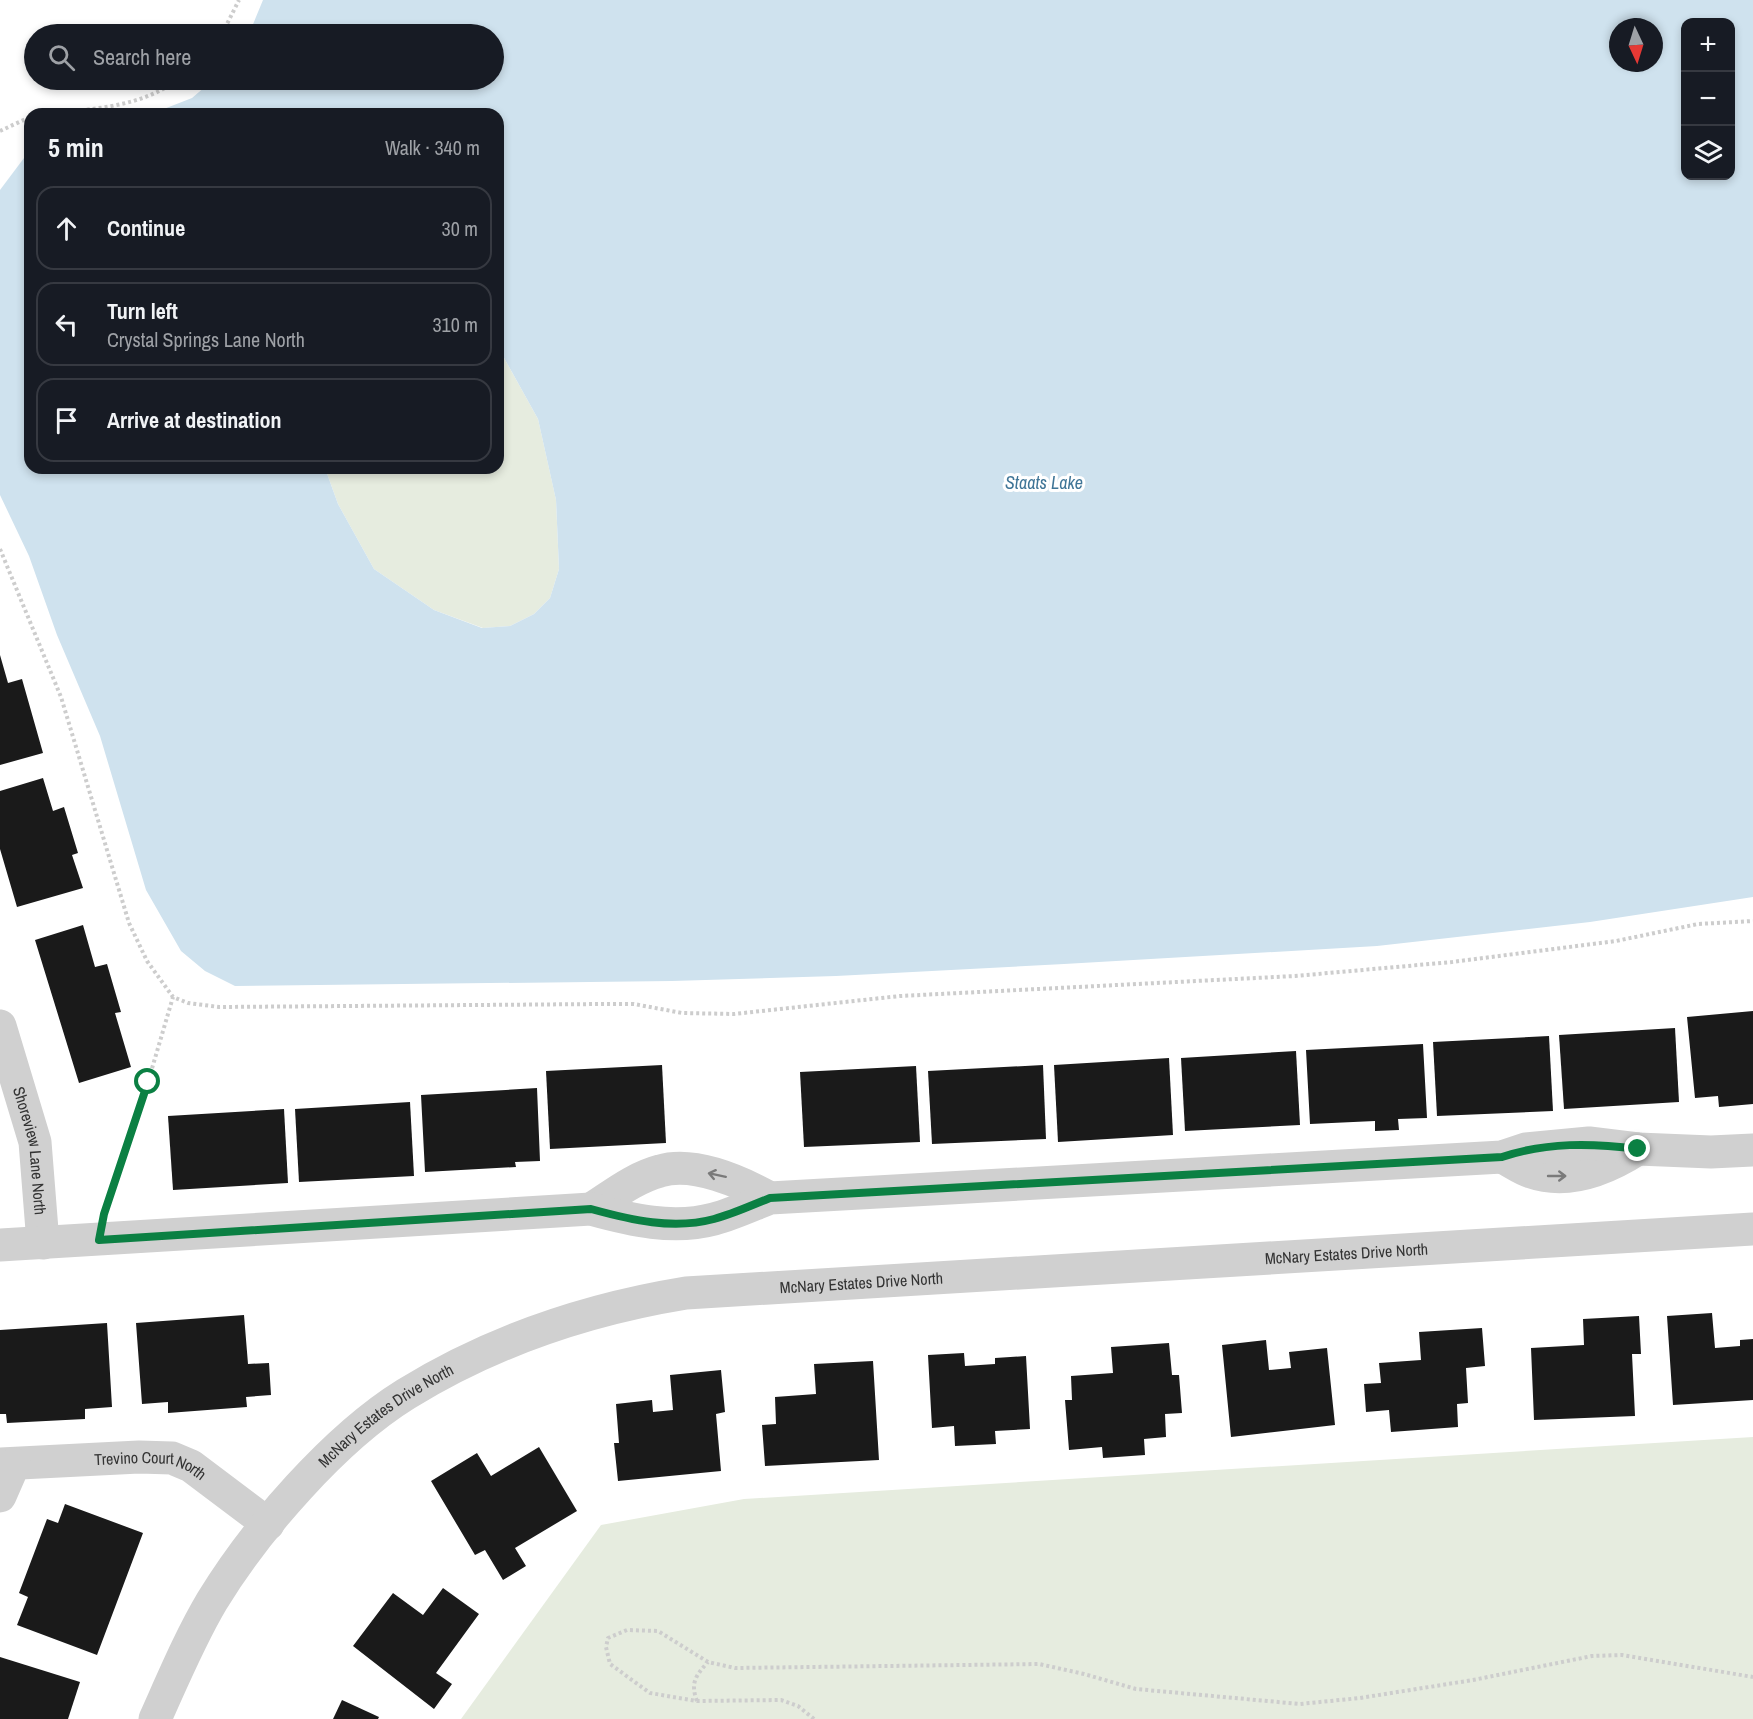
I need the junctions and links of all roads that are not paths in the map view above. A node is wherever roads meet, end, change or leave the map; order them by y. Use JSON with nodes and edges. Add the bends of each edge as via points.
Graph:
{"nodes":[{"id":1,"x":0,"y":1026,"type":"edge"},
{"id":2,"x":1753,"y":1150,"type":"edge"},
{"id":3,"x":770,"y":1198,"type":"junction"},
{"id":4,"x":591,"y":1209,"type":"junction"},
{"id":5,"x":1753,"y":1229,"type":"edge"},
{"id":6,"x":43,"y":1243,"type":"junction"},
{"id":7,"x":0,"y":1245,"type":"edge"},
{"id":8,"x":7,"y":1464,"type":"edge"},
{"id":9,"x":0,"y":1496,"type":"edge"},
{"id":10,"x":268,"y":1524,"type":"junction"},
{"id":11,"x":155,"y":1719,"type":"edge"}],
"edges":[{"from":1,"to":6,"type":"street","name":"Shoreview Lane North","via":[[35,1142]]},
{"from":2,"to":3,"type":"street","via":[[1638,1149],[1589,1143],[1526,1149],[1502,1157]]},
{"from":3,"to":4,"type":"street","via":[[714,1219],[685,1224],[638,1221]]},
{"from":3,"to":4,"type":"street","one_way":true,"via":[[735,1179],[696,1170],[661,1170],[630,1183]]},
{"from":4,"to":6,"type":"street"},
{"from":5,"to":10,"type":"street","name":"McNary Estates Drive North","via":[[742,1289],[635,1301],[537,1331],[475,1357],[406,1394],[355,1431]]},
{"from":6,"to":7,"type":"street"},
{"from":8,"to":9,"type":"street","name":"Trevino Court North"},
{"from":8,"to":10,"type":"street","name":"Trevino Court North","via":[[172,1458],[191,1466]]},
{"from":10,"to":11,"type":"street","name":"McNary Estates Drive North","via":[[212,1600]]}]}
